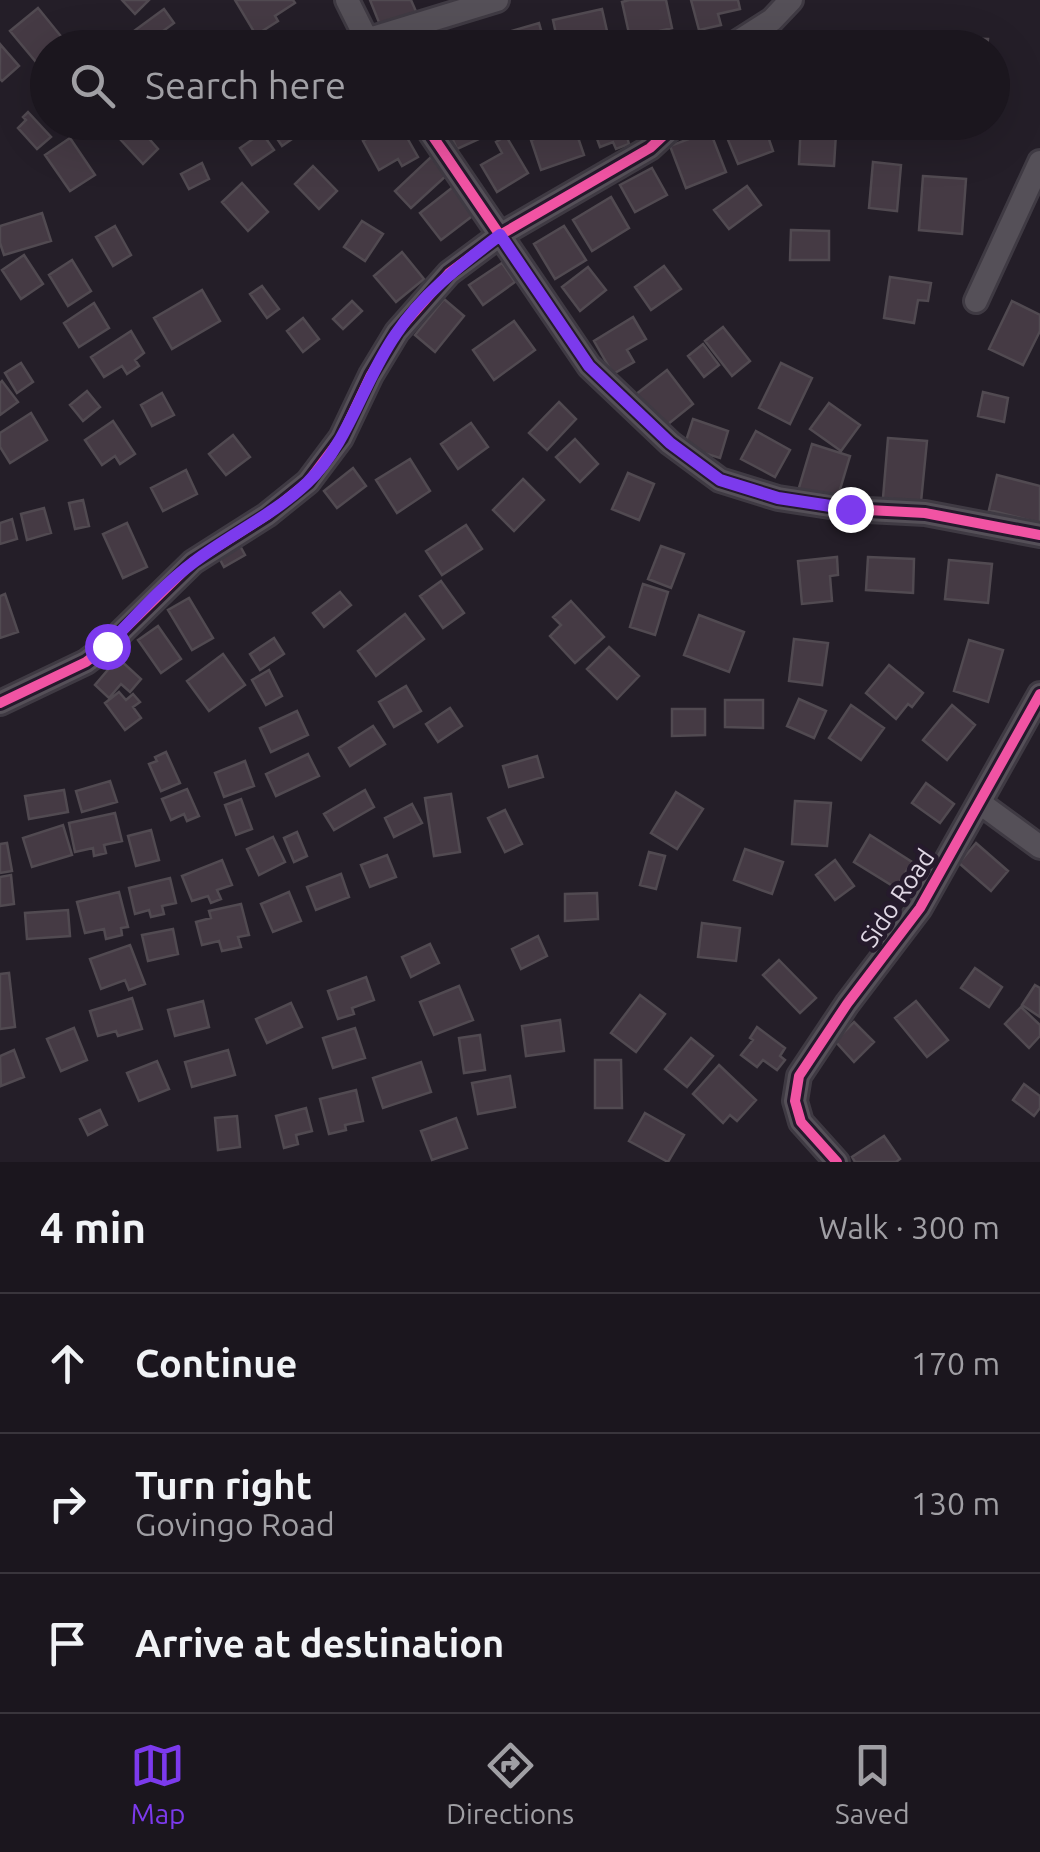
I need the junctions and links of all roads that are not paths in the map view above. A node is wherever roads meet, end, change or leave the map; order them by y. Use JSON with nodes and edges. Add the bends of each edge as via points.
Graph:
{"nodes":[{"id":1,"x":347,"y":0,"type":"edge"},
{"id":2,"x":496,"y":0,"type":"edge"},
{"id":3,"x":790,"y":0,"type":"edge"},
{"id":4,"x":362,"y":30,"type":"edge"},
{"id":5,"x":409,"y":30,"type":"edge"},
{"id":6,"x":756,"y":30,"type":"edge"},
{"id":7,"x":435,"y":140,"type":"edge"},
{"id":8,"x":659,"y":140,"type":"edge"},
{"id":9,"x":1040,"y":162,"type":"edge"},
{"id":10,"x":500,"y":235,"type":"junction"},
{"id":11,"x":976,"y":301,"type":"dead end"},
{"id":12,"x":1040,"y":535,"type":"edge"},
{"id":13,"x":1040,"y":694,"type":"edge"},
{"id":14,"x":0,"y":704,"type":"edge"},
{"id":15,"x":980,"y":803,"type":"junction"},
{"id":16,"x":1040,"y":848,"type":"edge"},
{"id":17,"x":837,"y":1162,"type":"edge"}],
"edges":[{"from":1,"to":4,"type":"street"},
{"from":2,"to":5,"type":"street"},
{"from":3,"to":6,"type":"street"},
{"from":7,"to":10,"type":"street"},
{"from":8,"to":10,"type":"street"},
{"from":9,"to":11,"type":"street"},
{"from":10,"to":12,"type":"street","via":[[589,366],[720,480],[778,498],[925,513]]},
{"from":10,"to":14,"type":"street","via":[[449,273],[397,332],[341,438],[308,482],[193,562],[86,662]]},
{"from":13,"to":15,"type":"street","name":"Sido Road"},
{"from":15,"to":16,"type":"street"},
{"from":15,"to":17,"type":"street","name":"Sido Road","via":[[920,908],[799,1076],[795,1101],[801,1122]]}]}
